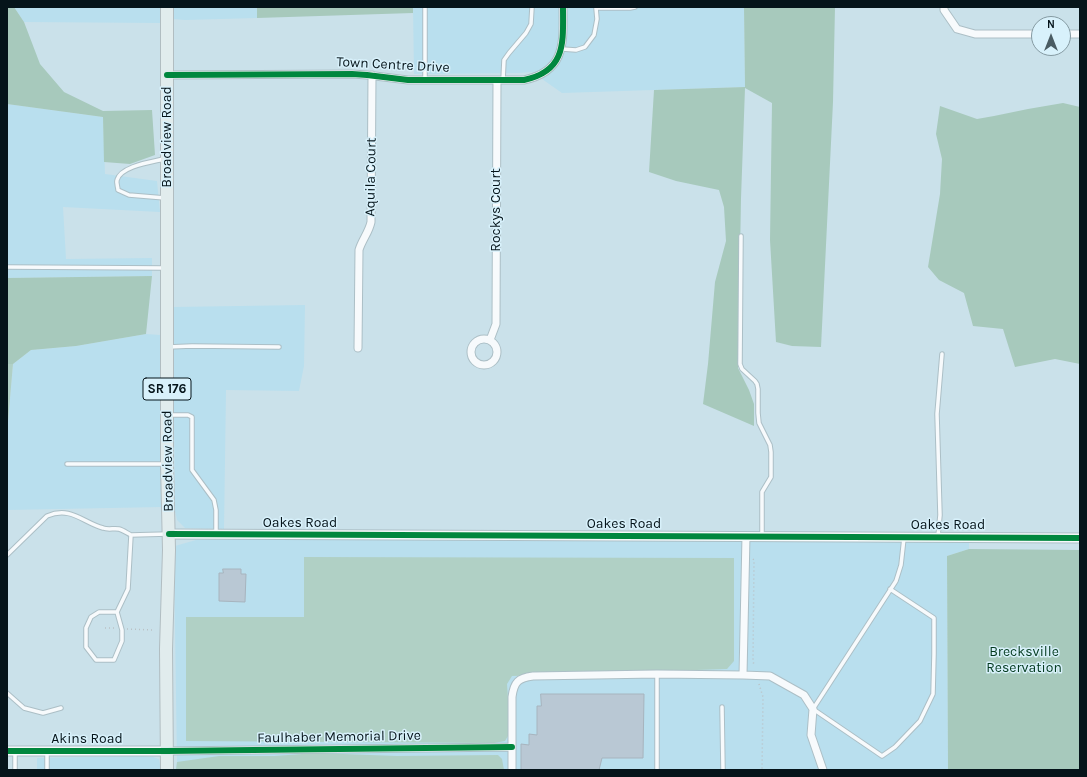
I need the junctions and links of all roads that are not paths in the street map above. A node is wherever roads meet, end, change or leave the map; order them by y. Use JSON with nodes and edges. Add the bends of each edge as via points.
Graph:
{"nodes":[{"id":1,"x":167,"y":7,"type":"edge"},
{"id":2,"x":425,"y":7,"type":"edge"},
{"id":3,"x":532,"y":7,"type":"edge"},
{"id":4,"x":563,"y":7,"type":"edge"},
{"id":5,"x":635,"y":7,"type":"edge"},
{"id":6,"x":944,"y":7,"type":"edge"},
{"id":7,"x":596,"y":8,"type":"edge"},
{"id":8,"x":1031,"y":34,"type":"edge"},
{"id":9,"x":562,"y":49,"type":"junction"},
{"id":10,"x":167,"y":75,"type":"junction"},
{"id":11,"x":372,"y":75,"type":"junction"},
{"id":12,"x":425,"y":80,"type":"junction"},
{"id":13,"x":500,"y":80,"type":"junction"},
{"id":14,"x":167,"y":158,"type":"junction"},
{"id":15,"x":168,"y":198,"type":"junction"},
{"id":16,"x":741,"y":236,"type":"dead end"},
{"id":17,"x":7,"y":266,"type":"edge"},
{"id":18,"x":167,"y":268,"type":"junction"},
{"id":19,"x":490,"y":340,"type":"dead end"},
{"id":20,"x":167,"y":347,"type":"junction"},
{"id":21,"x":280,"y":347,"type":"dead end"},
{"id":22,"x":358,"y":348,"type":"dead end"},
{"id":23,"x":942,"y":354,"type":"dead end"},
{"id":24,"x":167,"y":415,"type":"junction"},
{"id":25,"x":68,"y":464,"type":"dead end"},
{"id":26,"x":167,"y":464,"type":"junction"},
{"id":27,"x":169,"y":534,"type":"junction"},
{"id":28,"x":216,"y":534,"type":"junction"},
{"id":29,"x":131,"y":535,"type":"junction"},
{"id":30,"x":746,"y":536,"type":"junction"},
{"id":31,"x":762,"y":536,"type":"junction"},
{"id":32,"x":905,"y":537,"type":"junction"},
{"id":33,"x":938,"y":537,"type":"junction"},
{"id":34,"x":1080,"y":538,"type":"edge"},
{"id":35,"x":7,"y":555,"type":"edge"},
{"id":36,"x":890,"y":589,"type":"junction"},
{"id":37,"x":117,"y":612,"type":"junction"},
{"id":38,"x":657,"y":674,"type":"junction"},
{"id":39,"x":744,"y":675,"type":"junction"},
{"id":40,"x":7,"y":693,"type":"edge"},
{"id":41,"x":722,"y":706,"type":"dead end"},
{"id":42,"x":61,"y":708,"type":"dead end"},
{"id":43,"x":813,"y":709,"type":"junction"},
{"id":44,"x":512,"y":747,"type":"junction"},
{"id":45,"x":11,"y":751,"type":"edge"},
{"id":46,"x":47,"y":751,"type":"junction"},
{"id":47,"x":167,"y":751,"type":"junction"},
{"id":48,"x":16,"y":770,"type":"edge"},
{"id":49,"x":47,"y":770,"type":"edge"},
{"id":50,"x":167,"y":770,"type":"edge"},
{"id":51,"x":512,"y":770,"type":"edge"},
{"id":52,"x":657,"y":770,"type":"edge"},
{"id":53,"x":723,"y":770,"type":"edge"},
{"id":54,"x":823,"y":770,"type":"edge"}],
"edges":[{"from":1,"to":10,"type":"main road","name":"Broadview Road","number":"SR 176"},
{"from":2,"to":12,"type":"lane"},
{"from":3,"to":13,"type":"lane","via":[[532,24],[504,60]]},
{"from":4,"to":9,"type":"street","name":"Town Centre Drive"},
{"from":5,"to":7,"type":"lane"},
{"from":6,"to":8,"type":"street","via":[[957,29],[975,34]]},
{"from":7,"to":9,"type":"lane","via":[[594,35],[585,47],[576,50]]},
{"from":9,"to":13,"type":"street","name":"Town Centre Drive","via":[[549,69],[542,74],[524,80]]},
{"from":10,"to":11,"type":"street","name":"Town Centre Drive"},
{"from":10,"to":14,"type":"main road","name":"Broadview Road","number":"SR 176"},
{"from":11,"to":12,"type":"street","name":"Town Centre Drive"},
{"from":11,"to":22,"type":"street","name":"Aquila Court","via":[[371,222],[359,250]]},
{"from":12,"to":13,"type":"street","name":"Town Centre Drive"},
{"from":13,"to":19,"type":"street","name":"Rockys Court","via":[[496,324]]},
{"from":14,"to":15,"type":"main road","name":"Broadview Road","number":"SR 176"},
{"from":14,"to":15,"type":"lane","via":[[122,172],[117,180],[118,190],[129,195]]},
{"from":15,"to":18,"type":"main road","name":"Broadview Road","number":"SR 176"},
{"from":16,"to":31,"type":"lane","via":[[740,364],[757,384],[759,423],[772,452],[771,477],[762,492]]},
{"from":17,"to":18,"type":"lane"},
{"from":18,"to":20,"type":"main road","name":"Broadview Road","number":"SR 176"},
{"from":20,"to":21,"type":"lane"},
{"from":20,"to":24,"type":"main road","name":"Broadview Road","number":"SR 176"},
{"from":23,"to":33,"type":"lane","via":[[937,414],[940,515]]},
{"from":24,"to":26,"type":"main road","name":"Broadview Road","number":"SR 176"},
{"from":24,"to":28,"type":"lane","via":[[188,415],[192,418],[192,470],[214,500]]},
{"from":25,"to":26,"type":"lane"},
{"from":26,"to":27,"type":"main road","name":"Broadview Road","number":"SR 176"},
{"from":27,"to":28,"type":"street","name":"Oakes Road"},
{"from":27,"to":29,"type":"lane"},
{"from":27,"to":47,"type":"main road","name":"Broadview Road","number":"SR 176"},
{"from":28,"to":30,"type":"street","name":"Oakes Road"},
{"from":29,"to":35,"type":"lane","via":[[119,529],[105,529],[69,514],[54,513],[47,516]]},
{"from":29,"to":37,"type":"lane","via":[[128,589]]},
{"from":30,"to":31,"type":"street","name":"Oakes Road"},
{"from":30,"to":39,"type":"street","via":[[749,558]]},
{"from":31,"to":32,"type":"street","name":"Oakes Road"},
{"from":32,"to":33,"type":"street","name":"Oakes Road"},
{"from":32,"to":36,"type":"lane","via":[[901,565],[896,581]]},
{"from":33,"to":34,"type":"street","name":"Oakes Road"},
{"from":36,"to":43,"type":"lane"},
{"from":36,"to":43,"type":"lane","via":[[934,618],[933,694],[920,721],[896,747],[882,756]]},
{"from":37,"to":37,"type":"lane","via":[[122,640],[114,660],[96,660],[86,648],[86,628],[91,617],[99,612]]},
{"from":38,"to":39,"type":"street"},
{"from":38,"to":44,"type":"street","via":[[533,676],[518,680],[512,696]]},
{"from":38,"to":52,"type":"lane"},
{"from":39,"to":43,"type":"street","via":[[770,676],[804,695]]},
{"from":40,"to":42,"type":"lane","via":[[24,708],[43,713]]},
{"from":41,"to":53,"type":"lane"},
{"from":43,"to":54,"type":"street","via":[[811,735]]},
{"from":44,"to":47,"type":"street","name":"Faulhaber Memorial Drive"},
{"from":44,"to":51,"type":"street"},
{"from":45,"to":46,"type":"street","name":"Akins Road"},
{"from":45,"to":48,"type":"lane"},
{"from":46,"to":47,"type":"street","name":"Akins Road"},
{"from":46,"to":49,"type":"lane"},
{"from":47,"to":50,"type":"main road","name":"Broadview Road","number":"SR 176"}]}
